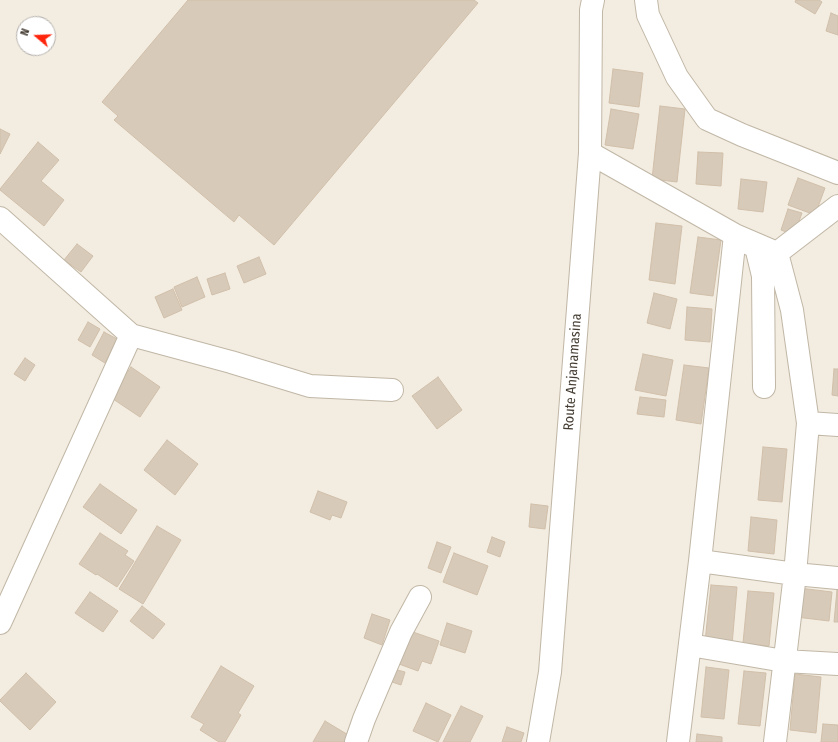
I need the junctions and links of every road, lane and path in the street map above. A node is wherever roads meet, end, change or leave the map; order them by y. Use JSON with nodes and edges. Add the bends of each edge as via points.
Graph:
{"nodes":[{"id":1,"x":593,"y":0,"type":"edge"},
{"id":2,"x":646,"y":0,"type":"edge"},
{"id":3,"x":590,"y":153,"type":"junction"},
{"id":4,"x":838,"y":173,"type":"edge"},
{"id":5,"x":838,"y":206,"type":"edge"},
{"id":6,"x":0,"y":218,"type":"edge"},
{"id":7,"x":735,"y":235,"type":"junction"},
{"id":8,"x":777,"y":254,"type":"junction"},
{"id":9,"x":131,"y":335,"type":"junction"},
{"id":10,"x":764,"y":387,"type":"dead end"},
{"id":11,"x":392,"y":390,"type":"dead end"},
{"id":12,"x":808,"y":423,"type":"junction"},
{"id":13,"x":838,"y":425,"type":"edge"},
{"id":14,"x":700,"y":561,"type":"junction"},
{"id":15,"x":795,"y":574,"type":"junction"},
{"id":16,"x":838,"y":578,"type":"edge"},
{"id":17,"x":420,"y":597,"type":"dead end"},
{"id":18,"x":0,"y":623,"type":"edge"},
{"id":19,"x":690,"y":645,"type":"junction"},
{"id":20,"x":784,"y":661,"type":"junction"},
{"id":21,"x":838,"y":664,"type":"edge"},
{"id":22,"x":356,"y":742,"type":"edge"},
{"id":23,"x":538,"y":742,"type":"edge"},
{"id":24,"x":678,"y":742,"type":"edge"},
{"id":25,"x":775,"y":742,"type":"edge"}],
"edges":[{"from":1,"to":3,"type":"street","name":"Route Anjanamasina"},
{"from":2,"to":4,"type":"street","via":[[648,15],[677,77],[707,119]]},
{"from":3,"to":7,"type":"street"},
{"from":3,"to":23,"type":"street","name":"Route Anjanamasina","via":[[550,672]]},
{"from":5,"to":8,"type":"street"},
{"from":6,"to":9,"type":"street"},
{"from":7,"to":8,"type":"street"},
{"from":7,"to":10,"type":"street","via":[[756,247],[763,276]]},
{"from":7,"to":14,"type":"street"},
{"from":8,"to":12,"type":"street","via":[[792,310]]},
{"from":9,"to":11,"type":"street","via":[[310,386]]},
{"from":9,"to":18,"type":"street"},
{"from":12,"to":13,"type":"street"},
{"from":12,"to":15,"type":"street"},
{"from":14,"to":15,"type":"street"},
{"from":14,"to":19,"type":"street"},
{"from":15,"to":16,"type":"street"},
{"from":15,"to":20,"type":"street"},
{"from":17,"to":22,"type":"street","via":[[401,632]]},
{"from":19,"to":20,"type":"street"},
{"from":19,"to":24,"type":"street"},
{"from":20,"to":21,"type":"street"},
{"from":20,"to":25,"type":"street"}]}
